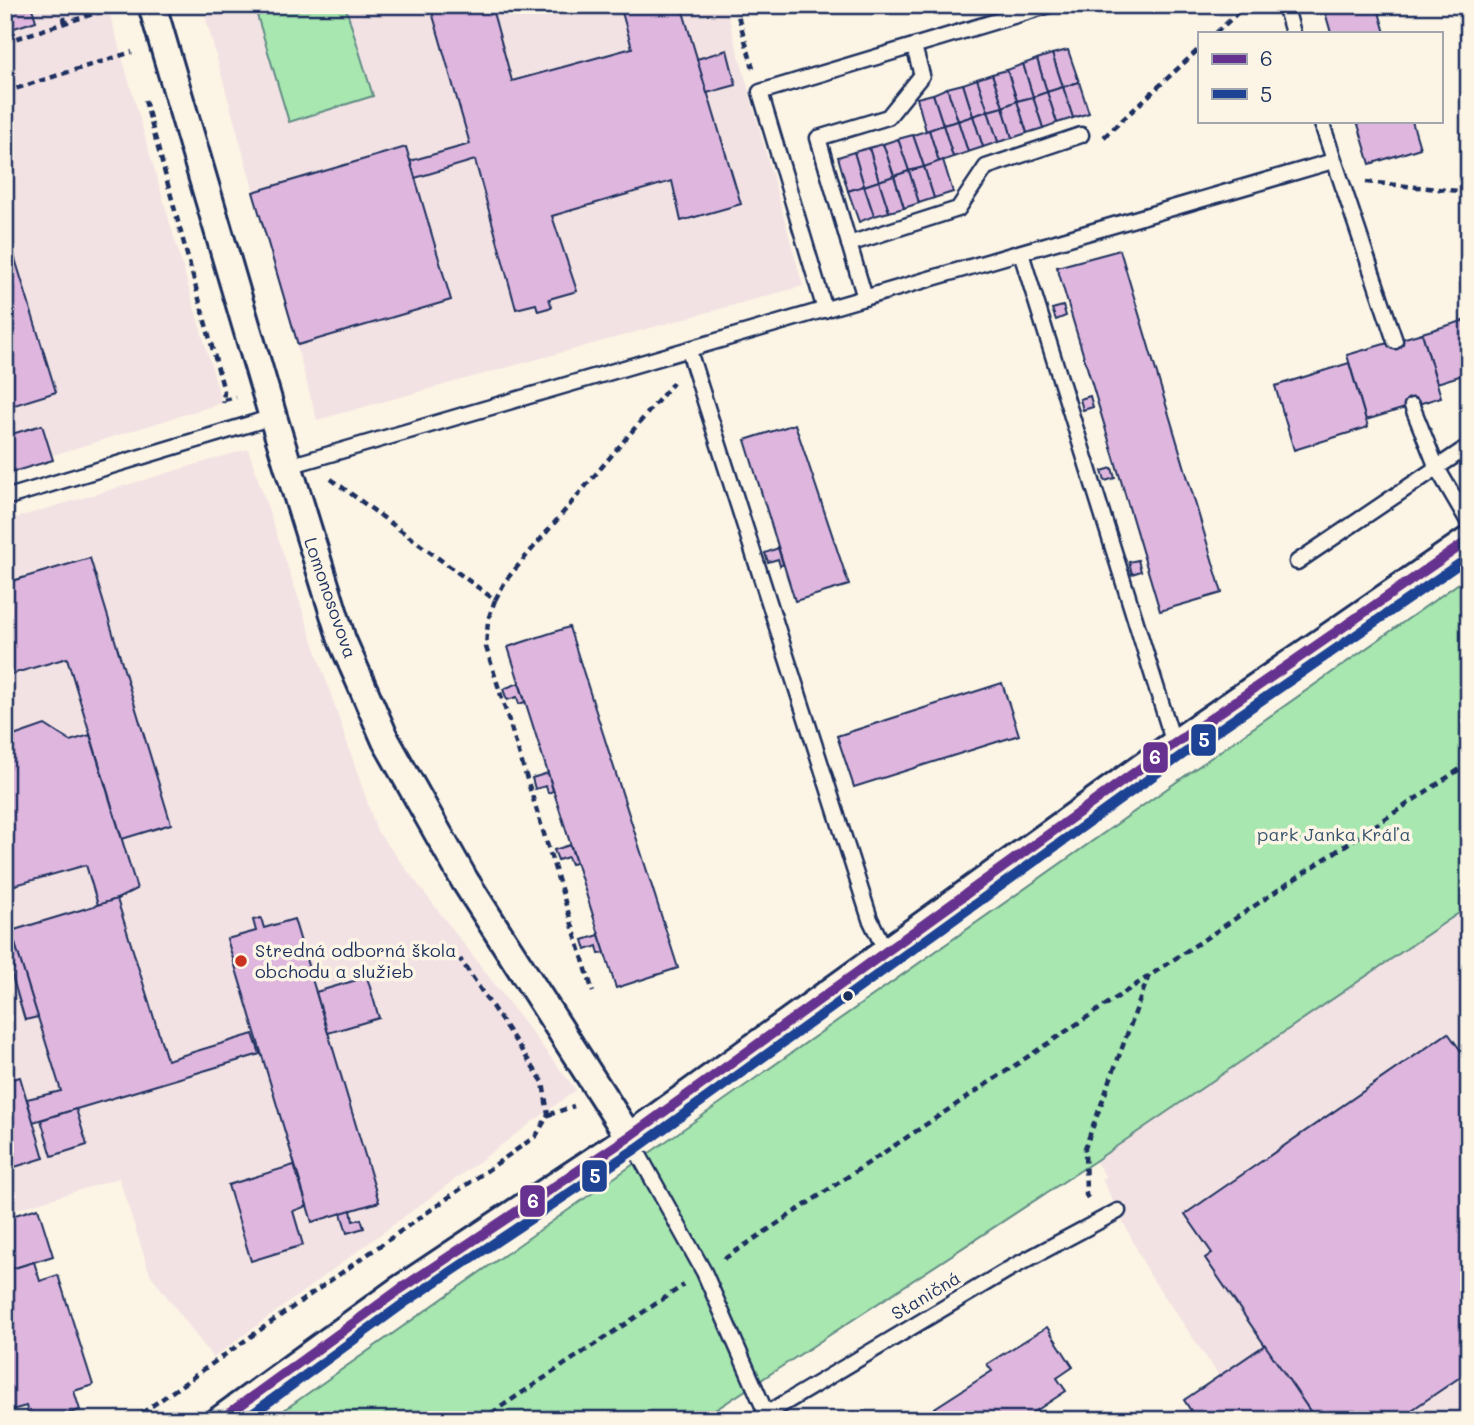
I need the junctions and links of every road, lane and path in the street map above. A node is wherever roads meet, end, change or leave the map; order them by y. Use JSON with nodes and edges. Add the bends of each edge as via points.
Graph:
{"nodes":[{"id":1,"x":62,"y":5,"type":"edge"},
{"id":2,"x":152,"y":5,"type":"edge"},
{"id":3,"x":735,"y":5,"type":"edge"},
{"id":4,"x":1050,"y":5,"type":"edge"},
{"id":5,"x":1247,"y":5,"type":"edge"},
{"id":6,"x":1284,"y":5,"type":"edge"},
{"id":7,"x":118,"y":6,"type":"edge"},
{"id":8,"x":121,"y":18,"type":"dead end"},
{"id":9,"x":65,"y":23,"type":"junction"},
{"id":10,"x":1217,"y":32,"type":"edge"},
{"id":11,"x":1293,"y":32,"type":"edge"},
{"id":12,"x":128,"y":41,"type":"dead end"},
{"id":13,"x":5,"y":42,"type":"edge"},
{"id":14,"x":914,"y":47,"type":"junction"},
{"id":15,"x":1198,"y":50,"type":"edge"},
{"id":16,"x":132,"y":52,"type":"junction"},
{"id":17,"x":135,"y":65,"type":"dead end"},
{"id":18,"x":5,"y":92,"type":"edge"},
{"id":19,"x":142,"y":92,"type":"dead end"},
{"id":20,"x":760,"y":92,"type":"junction"},
{"id":21,"x":1321,"y":122,"type":"edge"},
{"id":22,"x":1081,"y":135,"type":"joint"},
{"id":23,"x":1333,"y":161,"type":"junction"},
{"id":24,"x":1469,"y":192,"type":"edge"},
{"id":25,"x":849,"y":244,"type":"junction"},
{"id":26,"x":1021,"y":253,"type":"junction"},
{"id":27,"x":865,"y":298,"type":"junction"},
{"id":28,"x":825,"y":310,"type":"junction"},
{"id":29,"x":1395,"y":341,"type":"dead end"},
{"id":30,"x":690,"y":356,"type":"junction"},
{"id":31,"x":1412,"y":406,"type":"dead end"},
{"id":32,"x":217,"y":413,"type":"dead end"},
{"id":33,"x":273,"y":417,"type":"junction"},
{"id":34,"x":1469,"y":446,"type":"edge"},
{"id":35,"x":298,"y":463,"type":"junction"},
{"id":36,"x":1437,"y":468,"type":"junction"},
{"id":37,"x":5,"y":498,"type":"edge"},
{"id":38,"x":1469,"y":523,"type":"edge"},
{"id":39,"x":1469,"y":540,"type":"edge"},
{"id":40,"x":1297,"y":562,"type":"dead end"},
{"id":41,"x":495,"y":600,"type":"junction"},
{"id":42,"x":1174,"y":744,"type":"junction"},
{"id":43,"x":1469,"y":763,"type":"edge"},
{"id":44,"x":886,"y":953,"type":"junction"},
{"id":45,"x":460,"y":959,"type":"dead end"},
{"id":46,"x":1149,"y":974,"type":"junction"},
{"id":47,"x":593,"y":992,"type":"dead end"},
{"id":48,"x":629,"y":1137,"type":"junction"},
{"id":49,"x":1112,"y":1214,"type":"joint"},
{"id":50,"x":704,"y":1272,"type":"junction"},
{"id":51,"x":761,"y":1417,"type":"edge"},
{"id":52,"x":132,"y":1420,"type":"edge"},
{"id":53,"x":220,"y":1420,"type":"edge"},
{"id":54,"x":481,"y":1420,"type":"edge"}],
"edges":[{"from":1,"to":9,"type":"path"},
{"from":2,"to":33,"type":"street","name":"Lomonosovova"},
{"from":3,"to":20,"type":"path"},
{"from":4,"to":14,"type":"lane"},
{"from":5,"to":10,"type":"path"},
{"from":6,"to":11,"type":"lane"},
{"from":7,"to":8,"type":"path"},
{"from":7,"to":9,"type":"path"},
{"from":9,"to":13,"type":"path"},
{"from":12,"to":16,"type":"path"},
{"from":14,"to":20,"type":"lane"},
{"from":14,"to":25,"type":"lane","via":[[922,75],[888,117],[818,138]]},
{"from":15,"to":22,"type":"path","via":[[1099,142],[1087,143]]},
{"from":16,"to":17,"type":"path"},
{"from":16,"to":18,"type":"path"},
{"from":19,"to":32,"type":"path","via":[[224,391]]},
{"from":20,"to":28,"type":"lane"},
{"from":21,"to":23,"type":"lane"},
{"from":22,"to":25,"type":"lane","via":[[986,167],[958,209]]},
{"from":23,"to":24,"type":"path","via":[[1361,182]]},
{"from":23,"to":26,"type":"lane"},
{"from":23,"to":29,"type":"lane"},
{"from":25,"to":27,"type":"lane"},
{"from":26,"to":27,"type":"lane"},
{"from":26,"to":42,"type":"lane"},
{"from":27,"to":28,"type":"lane"},
{"from":28,"to":30,"type":"lane"},
{"from":30,"to":35,"type":"lane"},
{"from":30,"to":41,"type":"path","via":[[506,580]]},
{"from":30,"to":44,"type":"lane","via":[[870,919]]},
{"from":31,"to":36,"type":"lane"},
{"from":33,"to":35,"type":"street","name":"Lomonosovova"},
{"from":33,"to":37,"type":"lane"},
{"from":34,"to":36,"type":"lane"},
{"from":35,"to":41,"type":"path"},
{"from":35,"to":48,"type":"street","name":"Lomonosovova","via":[[342,640],[386,741],[465,881]]},
{"from":36,"to":38,"type":"lane"},
{"from":36,"to":40,"type":"lane"},
{"from":39,"to":42,"type":"street"},
{"from":41,"to":47,"type":"path","via":[[486,647]]},
{"from":42,"to":44,"type":"street"},
{"from":43,"to":46,"type":"path"},
{"from":44,"to":48,"type":"street"},
{"from":45,"to":52,"type":"path","via":[[543,1082],[548,1115],[536,1136]]},
{"from":46,"to":49,"type":"path","via":[[1085,1148],[1086,1195]]},
{"from":46,"to":50,"type":"path"},
{"from":48,"to":50,"type":"lane"},
{"from":48,"to":53,"type":"street","via":[[399,1290]]},
{"from":49,"to":51,"type":"lane","name":"Staničná","via":[[1011,1268]]},
{"from":50,"to":51,"type":"lane"},
{"from":50,"to":54,"type":"path"}]}
